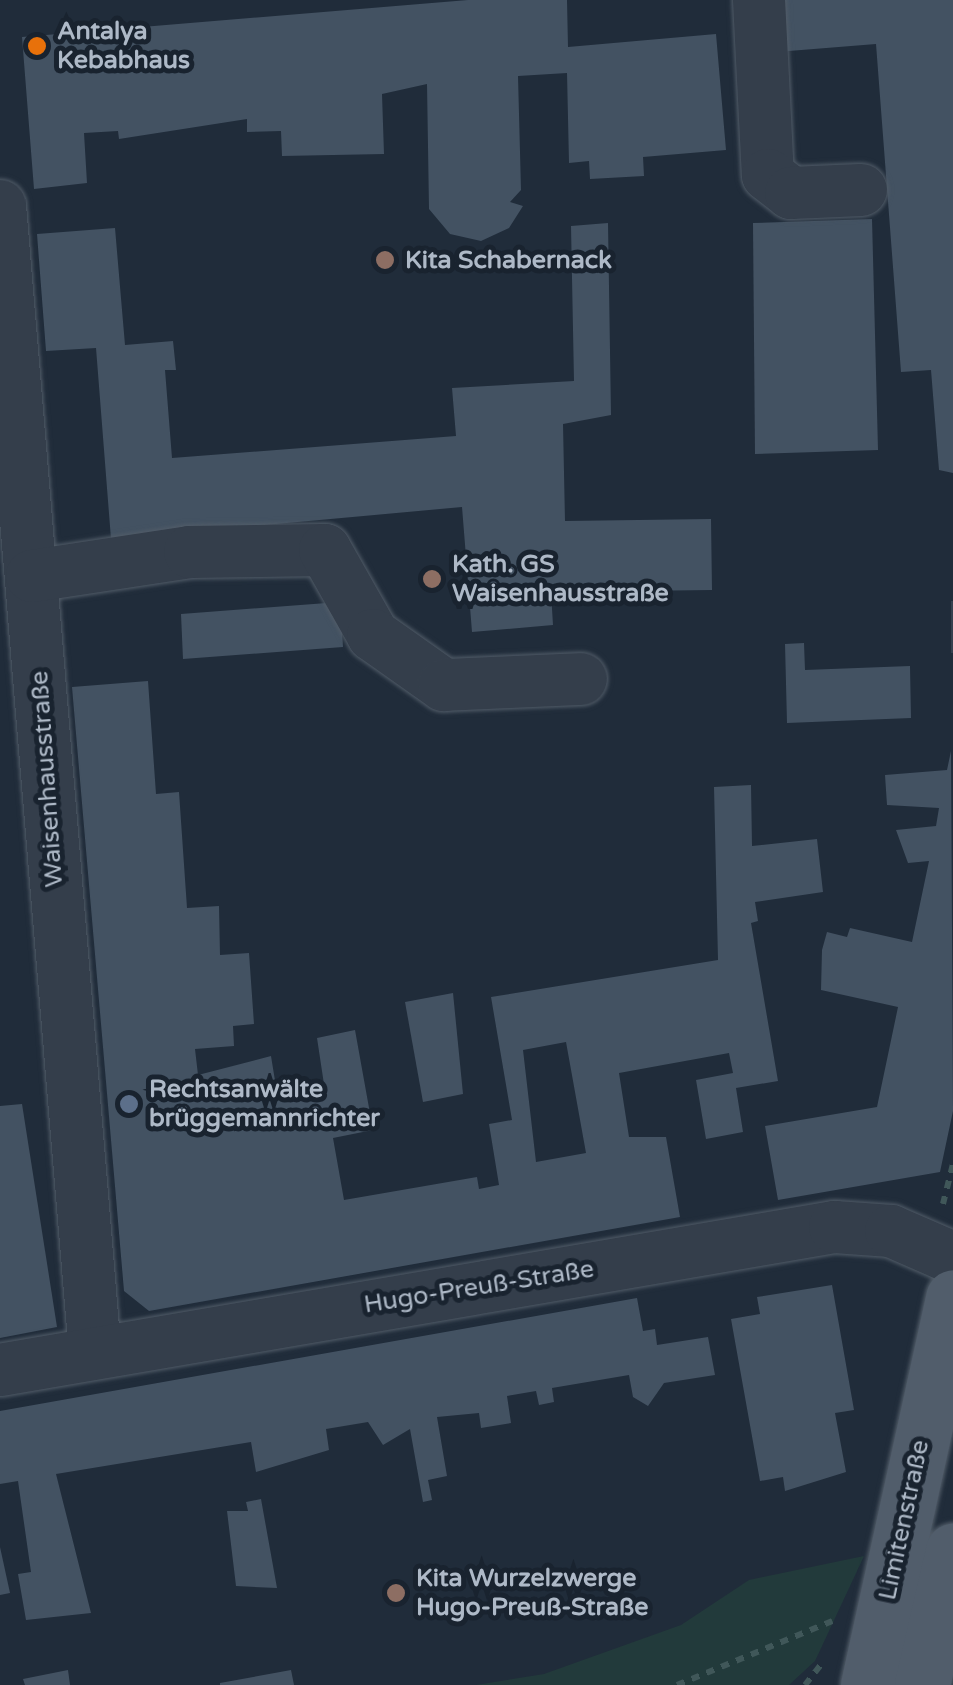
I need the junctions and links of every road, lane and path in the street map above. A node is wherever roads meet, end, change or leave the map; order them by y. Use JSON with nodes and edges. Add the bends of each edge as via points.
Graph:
{"nodes":[{"id":1,"x":759,"y":0,"type":"edge"},
{"id":2,"x":860,"y":190,"type":"dead end"},
{"id":3,"x":0,"y":206,"type":"edge"},
{"id":4,"x":32,"y":576,"type":"junction"},
{"id":5,"x":581,"y":679,"type":"dead end"},
{"id":6,"x":953,"y":1164,"type":"edge"},
{"id":7,"x":949,"y":1180,"type":"dead end"},
{"id":8,"x":953,"y":1258,"type":"edge"},
{"id":9,"x":953,"y":1297,"type":"edge"},
{"id":10,"x":96,"y":1352,"type":"junction"},
{"id":11,"x":0,"y":1370,"type":"edge"},
{"id":12,"x":953,"y":1551,"type":"edge"},
{"id":13,"x":866,"y":1623,"type":"junction"},
{"id":14,"x":676,"y":1685,"type":"edge"},
{"id":15,"x":848,"y":1685,"type":"edge"},
{"id":16,"x":868,"y":1685,"type":"edge"},
{"id":17,"x":922,"y":1685,"type":"edge"}],
"edges":[{"from":1,"to":2,"type":"street","via":[[768,175],[791,193]]},
{"from":3,"to":4,"type":"street","name":"Waisenhausstraße"},
{"from":4,"to":5,"type":"street","via":[[190,552],[325,550],[374,635],[444,684]]},
{"from":4,"to":10,"type":"street","name":"Waisenhausstraße"},
{"from":6,"to":7,"type":"path"},
{"from":8,"to":10,"type":"street","name":"Hugo-Preuß-Straße","via":[[891,1231],[836,1226]]},
{"from":9,"to":13,"type":"main road","name":"Limitenstraße"},
{"from":10,"to":11,"type":"street","name":"Hugo-Preuß-Straße"},
{"from":12,"to":17,"type":"main road"},
{"from":13,"to":14,"type":"path"},
{"from":13,"to":15,"type":"main road"},
{"from":13,"to":16,"type":"main road","name":"Limitenstraße"}]}
